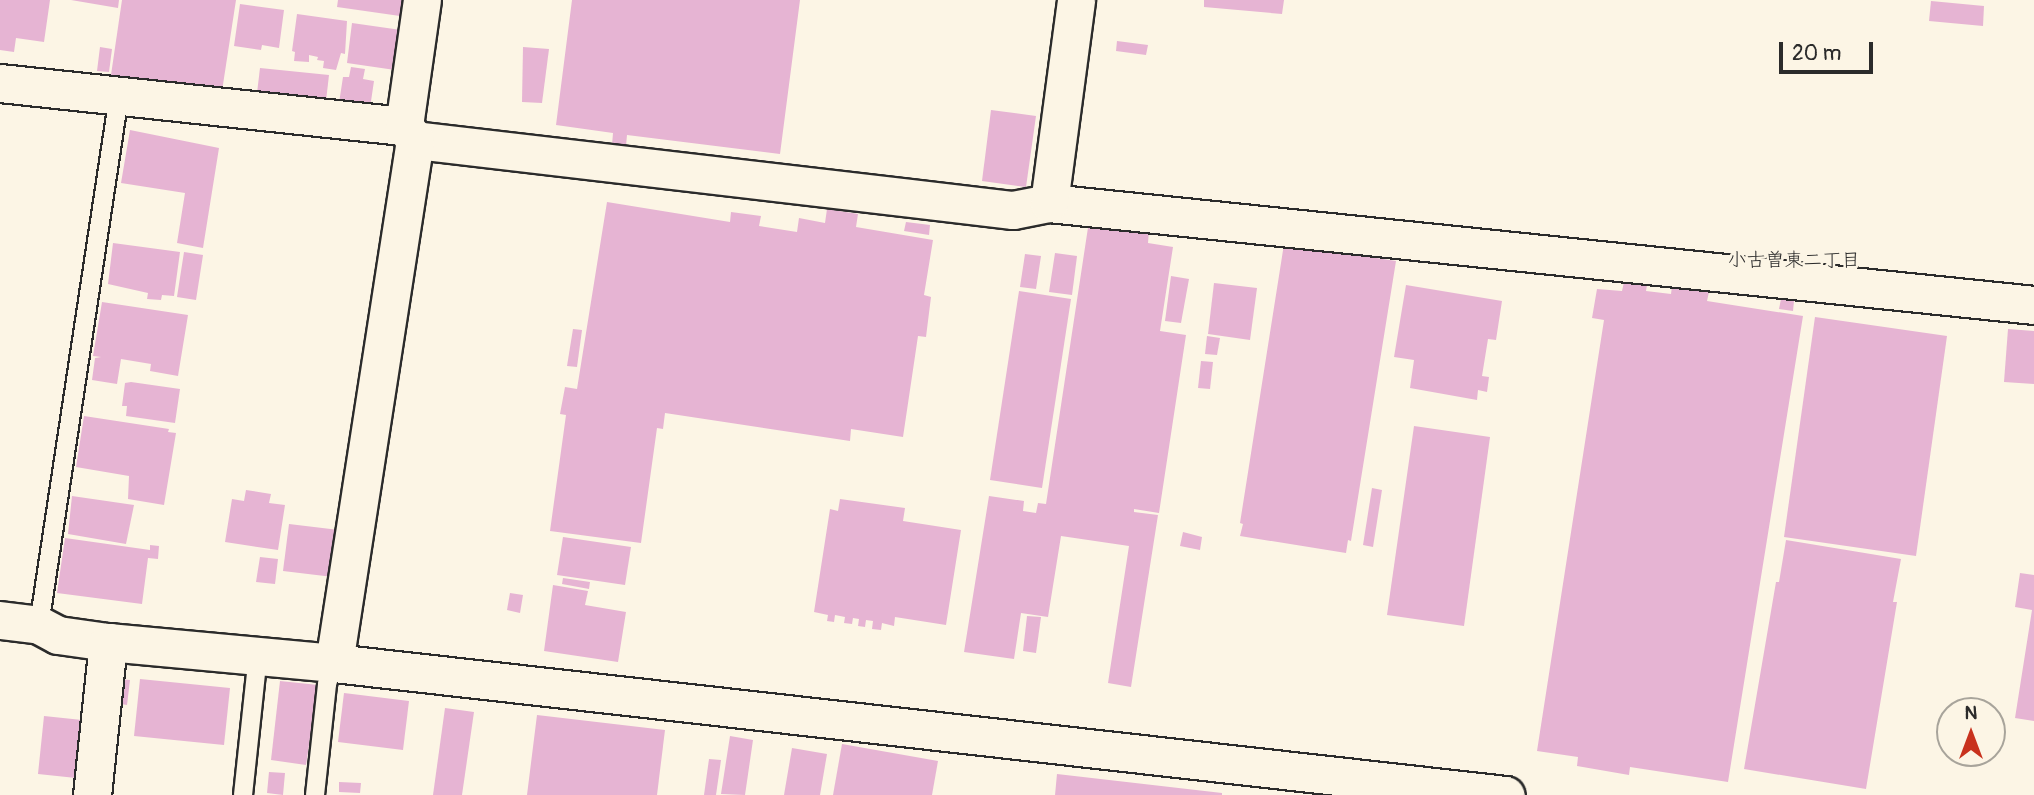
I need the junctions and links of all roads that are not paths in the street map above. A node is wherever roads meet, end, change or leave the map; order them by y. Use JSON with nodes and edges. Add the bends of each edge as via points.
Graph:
{"nodes":[{"id":1,"x":422,"y":0,"type":"edge"},
{"id":2,"x":1076,"y":0,"type":"edge"},
{"id":3,"x":0,"y":83,"type":"edge"},
{"id":4,"x":119,"y":96,"type":"junction"},
{"id":5,"x":409,"y":133,"type":"junction"},
{"id":6,"x":1049,"y":203,"type":"junction"},
{"id":7,"x":2034,"y":305,"type":"edge"},
{"id":8,"x":0,"y":620,"type":"edge"},
{"id":9,"x":39,"y":625,"type":"junction"},
{"id":10,"x":108,"y":642,"type":"junction"},
{"id":11,"x":258,"y":655,"type":"junction"},
{"id":12,"x":334,"y":663,"type":"junction"},
{"id":13,"x":92,"y":795,"type":"edge"},
{"id":14,"x":243,"y":795,"type":"edge"},
{"id":15,"x":315,"y":795,"type":"edge"},
{"id":16,"x":1506,"y":795,"type":"edge"}],
"edges":[{"from":1,"to":5,"type":"street"},
{"from":2,"to":6,"type":"street"},
{"from":3,"to":4,"type":"street"},
{"from":4,"to":5,"type":"street"},
{"from":4,"to":9,"type":"lane"},
{"from":5,"to":6,"type":"street","via":[[1013,210]]},
{"from":5,"to":12,"type":"street"},
{"from":6,"to":7,"type":"street"},
{"from":8,"to":9,"type":"street"},
{"from":9,"to":10,"type":"street","via":[[58,635]]},
{"from":10,"to":11,"type":"street"},
{"from":10,"to":13,"type":"street"},
{"from":11,"to":12,"type":"street"},
{"from":11,"to":14,"type":"lane"},
{"from":12,"to":15,"type":"lane","via":[[327,684]]},
{"from":12,"to":16,"type":"street"}]}
